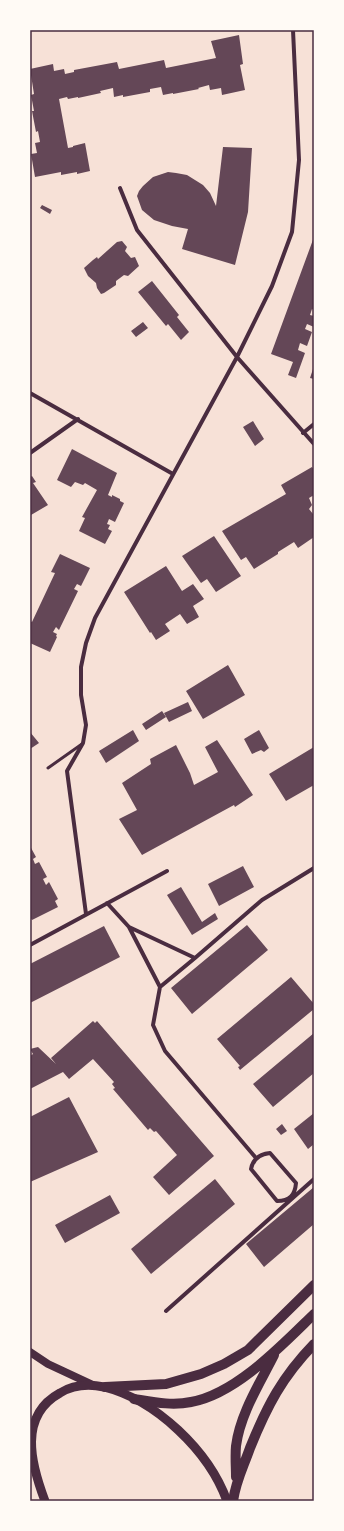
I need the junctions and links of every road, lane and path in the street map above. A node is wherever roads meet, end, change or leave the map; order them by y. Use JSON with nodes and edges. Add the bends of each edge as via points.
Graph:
{"nodes":[{"id":1,"x":293,"y":30,"type":"edge"},
{"id":2,"x":120,"y":188,"type":"dead end"},
{"id":3,"x":237,"y":357,"type":"junction"},
{"id":4,"x":30,"y":393,"type":"edge"},
{"id":5,"x":78,"y":420,"type":"junction"},
{"id":6,"x":314,"y":424,"type":"edge"},
{"id":7,"x":303,"y":433,"type":"junction"},
{"id":8,"x":314,"y":444,"type":"edge"},
{"id":9,"x":30,"y":453,"type":"edge"},
{"id":10,"x":173,"y":474,"type":"junction"},
{"id":11,"x":83,"y":743,"type":"junction"},
{"id":12,"x":48,"y":768,"type":"dead end"},
{"id":13,"x":314,"y":868,"type":"edge"},
{"id":14,"x":167,"y":871,"type":"dead end"},
{"id":15,"x":107,"y":903,"type":"junction"},
{"id":16,"x":86,"y":914,"type":"junction"},
{"id":17,"x":129,"y":926,"type":"junction"},
{"id":18,"x":30,"y":945,"type":"edge"},
{"id":19,"x":195,"y":958,"type":"junction"},
{"id":20,"x":160,"y":987,"type":"junction"},
{"id":21,"x":256,"y":1158,"type":"junction"},
{"id":22,"x":314,"y":1178,"type":"edge"},
{"id":23,"x":291,"y":1198,"type":"junction"},
{"id":24,"x":314,"y":1285,"type":"edge"},
{"id":25,"x":166,"y":1311,"type":"dead end"},
{"id":26,"x":314,"y":1314,"type":"edge"},
{"id":27,"x":314,"y":1344,"type":"edge"},
{"id":28,"x":276,"y":1351,"type":"junction"},
{"id":29,"x":30,"y":1352,"type":"edge"},
{"id":30,"x":93,"y":1386,"type":"junction"},
{"id":31,"x":105,"y":1388,"type":"junction"},
{"id":32,"x":134,"y":1399,"type":"junction"},
{"id":33,"x":31,"y":1441,"type":"edge"},
{"id":34,"x":236,"y":1481,"type":"junction"},
{"id":35,"x":45,"y":1501,"type":"edge"},
{"id":36,"x":227,"y":1501,"type":"edge"},
{"id":37,"x":233,"y":1501,"type":"edge"}],
"edges":[{"from":1,"to":3,"type":"street","via":[[299,160],[292,232],[272,286]]},
{"from":2,"to":3,"type":"street","via":[[136,230]]},
{"from":3,"to":7,"type":"street"},
{"from":3,"to":10,"type":"street"},
{"from":4,"to":5,"type":"street"},
{"from":5,"to":9,"type":"street"},
{"from":5,"to":10,"type":"street"},
{"from":6,"to":7,"type":"street"},
{"from":7,"to":8,"type":"street"},
{"from":10,"to":11,"type":"street","via":[[90,630],[81,667],[81,695],[86,725]]},
{"from":11,"to":12,"type":"lane"},
{"from":11,"to":16,"type":"street","via":[[67,770]]},
{"from":13,"to":19,"type":"street","via":[[262,900]]},
{"from":14,"to":15,"type":"street"},
{"from":15,"to":16,"type":"street"},
{"from":15,"to":17,"type":"street"},
{"from":16,"to":18,"type":"street"},
{"from":17,"to":19,"type":"street"},
{"from":17,"to":20,"type":"street"},
{"from":19,"to":20,"type":"street"},
{"from":20,"to":21,"type":"street","via":[[153,1025],[165,1051]]},
{"from":21,"to":23,"type":"street","via":[[251,1169],[277,1201]]},
{"from":21,"to":23,"type":"street","via":[[270,1153],[296,1183]]},
{"from":22,"to":23,"type":"street"},
{"from":23,"to":25,"type":"street"},
{"from":24,"to":31,"type":"highway","via":[[248,1350],[224,1364],[166,1384]]},
{"from":26,"to":28,"type":"highway"},
{"from":27,"to":34,"type":"highway","via":[[286,1376],[269,1404]]},
{"from":28,"to":32,"type":"highway","via":[[229,1388],[210,1398],[167,1404]]},
{"from":28,"to":34,"type":"highway","via":[[251,1400],[243,1422],[236,1445]]},
{"from":29,"to":30,"type":"main road","via":[[48,1364]]},
{"from":30,"to":31,"type":"main road"},
{"from":30,"to":33,"type":"main road","via":[[77,1386],[52,1397],[35,1419]]},
{"from":31,"to":32,"type":"main road"},
{"from":32,"to":36,"type":"main road","via":[[171,1424],[196,1450],[215,1476]]},
{"from":33,"to":35,"type":"main road","via":[[35,1472]]},
{"from":34,"to":37,"type":"highway"}]}
